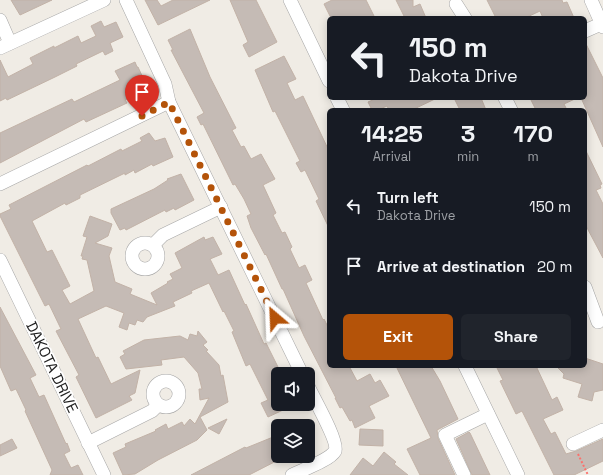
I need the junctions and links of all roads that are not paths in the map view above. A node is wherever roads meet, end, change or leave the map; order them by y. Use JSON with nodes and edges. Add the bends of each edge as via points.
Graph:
{"nodes":[{"id":1,"x":104,"y":0,"type":"edge"},
{"id":2,"x":126,"y":0,"type":"edge"},
{"id":3,"x":290,"y":0,"type":"edge"},
{"id":4,"x":591,"y":0,"type":"edge"},
{"id":5,"x":456,"y":4,"type":"dead end"},
{"id":6,"x":464,"y":16,"type":"edge"},
{"id":7,"x":0,"y":20,"type":"edge"},
{"id":8,"x":602,"y":25,"type":"edge"},
{"id":9,"x":587,"y":30,"type":"edge"},
{"id":10,"x":5,"y":45,"type":"edge"},
{"id":11,"x":327,"y":77,"type":"edge"},
{"id":12,"x":169,"y":102,"type":"junction"},
{"id":13,"x":0,"y":184,"type":"edge"},
{"id":14,"x":221,"y":207,"type":"junction"},
{"id":15,"x":153,"y":246,"type":"dead end"},
{"id":16,"x":0,"y":260,"type":"edge"},
{"id":17,"x":587,"y":292,"type":"edge"},
{"id":18,"x":598,"y":322,"type":"dead end"},
{"id":19,"x":299,"y":367,"type":"edge"},
{"id":20,"x":466,"y":368,"type":"edge"},
{"id":21,"x":315,"y":400,"type":"edge"},
{"id":22,"x":158,"y":405,"type":"dead end"},
{"id":23,"x":488,"y":414,"type":"junction"},
{"id":24,"x":603,"y":430,"type":"edge"},
{"id":25,"x":88,"y":443,"type":"junction"},
{"id":26,"x":574,"y":444,"type":"road end"},
{"id":27,"x":104,"y":475,"type":"edge"},
{"id":28,"x":292,"y":475,"type":"edge"},
{"id":29,"x":464,"y":475,"type":"edge"},
{"id":30,"x":518,"y":475,"type":"edge"}],
"edges":[{"from":1,"to":10,"type":"street"},
{"from":2,"to":12,"type":"street","via":[[166,84]]},
{"from":3,"to":11,"type":"street"},
{"from":4,"to":8,"type":"street"},
{"from":5,"to":6,"type":"street"},
{"from":7,"to":10,"type":"street"},
{"from":8,"to":9,"type":"street"},
{"from":12,"to":13,"type":"street"},
{"from":12,"to":14,"type":"street"},
{"from":14,"to":15,"type":"street","via":[[163,235]]},
{"from":14,"to":19,"type":"street"},
{"from":16,"to":25,"type":"street","name":"DAKOTA DRIVE"},
{"from":17,"to":18,"type":"street"},
{"from":20,"to":23,"type":"street"},
{"from":21,"to":28,"type":"street","via":[[336,447],[325,459]]},
{"from":22,"to":25,"type":"street","via":[[152,411]]},
{"from":23,"to":29,"type":"street","via":[[445,435]]},
{"from":23,"to":30,"type":"street"},
{"from":24,"to":26,"type":"street"},
{"from":25,"to":27,"type":"street","name":"DAKOTA DRIVE"}]}
